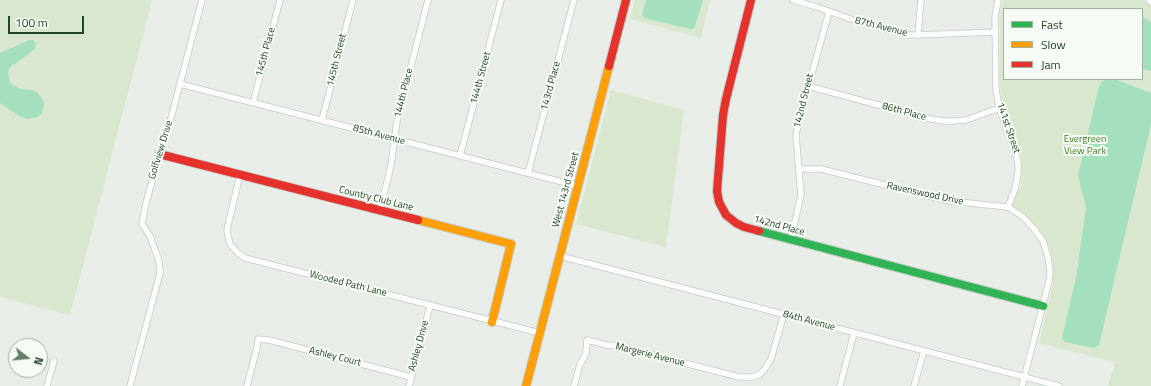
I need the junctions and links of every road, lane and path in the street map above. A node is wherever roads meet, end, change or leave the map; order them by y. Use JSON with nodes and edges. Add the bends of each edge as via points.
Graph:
{"nodes":[{"id":1,"x":202,"y":0,"type":"edge"},
{"id":2,"x":280,"y":0,"type":"edge"},
{"id":3,"x":353,"y":0,"type":"edge"},
{"id":4,"x":428,"y":0,"type":"edge"},
{"id":5,"x":501,"y":0,"type":"edge"},
{"id":6,"x":574,"y":0,"type":"edge"},
{"id":7,"x":626,"y":0,"type":"edge"},
{"id":8,"x":751,"y":0,"type":"edge"},
{"id":9,"x":794,"y":0,"type":"edge"},
{"id":10,"x":921,"y":0,"type":"edge"},
{"id":11,"x":998,"y":0,"type":"edge"},
{"id":12,"x":829,"y":12,"type":"junction"},
{"id":13,"x":995,"y":32,"type":"junction"},
{"id":14,"x":918,"y":35,"type":"junction"},
{"id":15,"x":180,"y":84,"type":"junction"},
{"id":16,"x":808,"y":86,"type":"junction"},
{"id":17,"x":253,"y":103,"type":"junction"},
{"id":18,"x":999,"y":108,"type":"junction"},
{"id":19,"x":322,"y":120,"type":"junction"},
{"id":20,"x":395,"y":140,"type":"junction"},
{"id":21,"x":159,"y":154,"type":"junction"},
{"id":22,"x":460,"y":156,"type":"junction"},
{"id":23,"x":799,"y":168,"type":"junction"},
{"id":24,"x":528,"y":173,"type":"junction"},
{"id":25,"x":240,"y":175,"type":"junction"},
{"id":26,"x":578,"y":186,"type":"junction"},
{"id":27,"x":1008,"y":208,"type":"junction"},
{"id":28,"x":380,"y":211,"type":"junction"},
{"id":29,"x":790,"y":239,"type":"junction"},
{"id":30,"x":560,"y":256,"type":"junction"},
{"id":31,"x":430,"y":306,"type":"junction"},
{"id":32,"x":1043,"y":306,"type":"junction"},
{"id":33,"x":784,"y":314,"type":"junction"},
{"id":34,"x":492,"y":322,"type":"junction"},
{"id":35,"x":540,"y":333,"type":"junction"},
{"id":36,"x":854,"y":333,"type":"junction"},
{"id":37,"x":924,"y":351,"type":"junction"},
{"id":38,"x":54,"y":361,"type":"dead end"},
{"id":39,"x":411,"y":377,"type":"junction"},
{"id":40,"x":1024,"y":377,"type":"junction"},
{"id":41,"x":47,"y":386,"type":"edge"},
{"id":42,"x":130,"y":386,"type":"edge"},
{"id":43,"x":247,"y":386,"type":"edge"},
{"id":44,"x":409,"y":386,"type":"edge"},
{"id":45,"x":526,"y":386,"type":"edge"},
{"id":46,"x":574,"y":386,"type":"edge"},
{"id":47,"x":840,"y":386,"type":"edge"},
{"id":48,"x":914,"y":386,"type":"edge"},
{"id":49,"x":1022,"y":386,"type":"edge"},
{"id":50,"x":1059,"y":386,"type":"edge"}],
"edges":[{"from":1,"to":15,"type":"street","name":"Golfview Drive"},
{"from":2,"to":17,"type":"street","name":"145th Place"},
{"from":3,"to":19,"type":"street","name":"145th Street"},
{"from":4,"to":20,"type":"street","name":"144th Place","via":[[397,121]]},
{"from":5,"to":22,"type":"street","name":"144th Street"},
{"from":6,"to":24,"type":"street","name":"143rd Place"},
{"from":7,"to":26,"type":"street","name":"West 143rd Street"},
{"from":8,"to":29,"type":"street","name":"142nd Place","via":[[724,108],[717,191],[723,210],[736,224]]},
{"from":9,"to":12,"type":"street","name":"87th Avenue"},
{"from":10,"to":14,"type":"street"},
{"from":11,"to":13,"type":"street","name":"141st Street"},
{"from":12,"to":14,"type":"street","name":"87th Avenue","via":[[909,35]]},
{"from":12,"to":16,"type":"street","name":"142nd Street"},
{"from":13,"to":14,"type":"street","name":"87th Avenue"},
{"from":13,"to":18,"type":"street","name":"141st Street"},
{"from":15,"to":17,"type":"street","name":"85th Avenue"},
{"from":15,"to":21,"type":"street","name":"Golfview Drive","via":[[168,131]]},
{"from":16,"to":18,"type":"street","name":"86th Place","via":[[942,121],[966,120]]},
{"from":16,"to":23,"type":"street","name":"142nd Street","via":[[796,135]]},
{"from":17,"to":19,"type":"street","name":"85th Avenue"},
{"from":18,"to":27,"type":"street","name":"141st Street","via":[[1018,164],[1015,189]]},
{"from":19,"to":20,"type":"street","name":"85th Avenue"},
{"from":20,"to":22,"type":"street","name":"85th Avenue"},
{"from":20,"to":28,"type":"street","name":"144th Place"},
{"from":21,"to":25,"type":"street","name":"Country Club Lane"},
{"from":21,"to":42,"type":"street","name":"Golfview Drive","via":[[142,224],[150,236],[159,261],[160,273]]},
{"from":22,"to":24,"type":"street","name":"85th Avenue"},
{"from":23,"to":27,"type":"street","name":"Ravenswood Drive","via":[[821,169],[949,201]]},
{"from":23,"to":29,"type":"street","name":"142nd Street","via":[[801,199]]},
{"from":24,"to":26,"type":"street","name":"85th Avenue"},
{"from":25,"to":28,"type":"street","name":"Country Club Lane"},
{"from":25,"to":31,"type":"street","name":"Wooded Path Lane","via":[[227,231],[230,244],[242,256]]},
{"from":26,"to":30,"type":"street","name":"West 143rd Street"},
{"from":27,"to":32,"type":"street","name":"Ravenswood Drive","via":[[1023,217],[1038,234],[1046,249],[1050,277]]},
{"from":28,"to":34,"type":"street","name":"Country Club Lane","via":[[511,244]]},
{"from":29,"to":32,"type":"street","name":"142nd Place"},
{"from":30,"to":33,"type":"street","name":"84th Avenue"},
{"from":30,"to":35,"type":"street","name":"West 143rd Street"},
{"from":31,"to":34,"type":"street","name":"Wooded Path Lane"},
{"from":31,"to":39,"type":"street","name":"Ashley Drive"},
{"from":32,"to":40,"type":"street","name":"Ravenswood Drive"},
{"from":33,"to":36,"type":"street","name":"84th Avenue"},
{"from":33,"to":46,"type":"street","name":"Margerie Avenue","via":[[771,358],[759,375],[739,377],[587,340],[586,354],[580,364]]},
{"from":34,"to":35,"type":"street","name":"Wooded Path Lane"},
{"from":35,"to":45,"type":"street","name":"West 143rd Street"},
{"from":36,"to":37,"type":"street","name":"84th Avenue"},
{"from":36,"to":47,"type":"street"},
{"from":37,"to":40,"type":"street","name":"84th Avenue"},
{"from":37,"to":48,"type":"street"},
{"from":38,"to":41,"type":"street"},
{"from":39,"to":43,"type":"street","name":"Ashley Court","via":[[258,339]]},
{"from":39,"to":44,"type":"street","name":"Ashley Drive"},
{"from":40,"to":49,"type":"street","name":"Ravenswood Drive"},
{"from":40,"to":50,"type":"street","name":"84th Avenue"}]}
